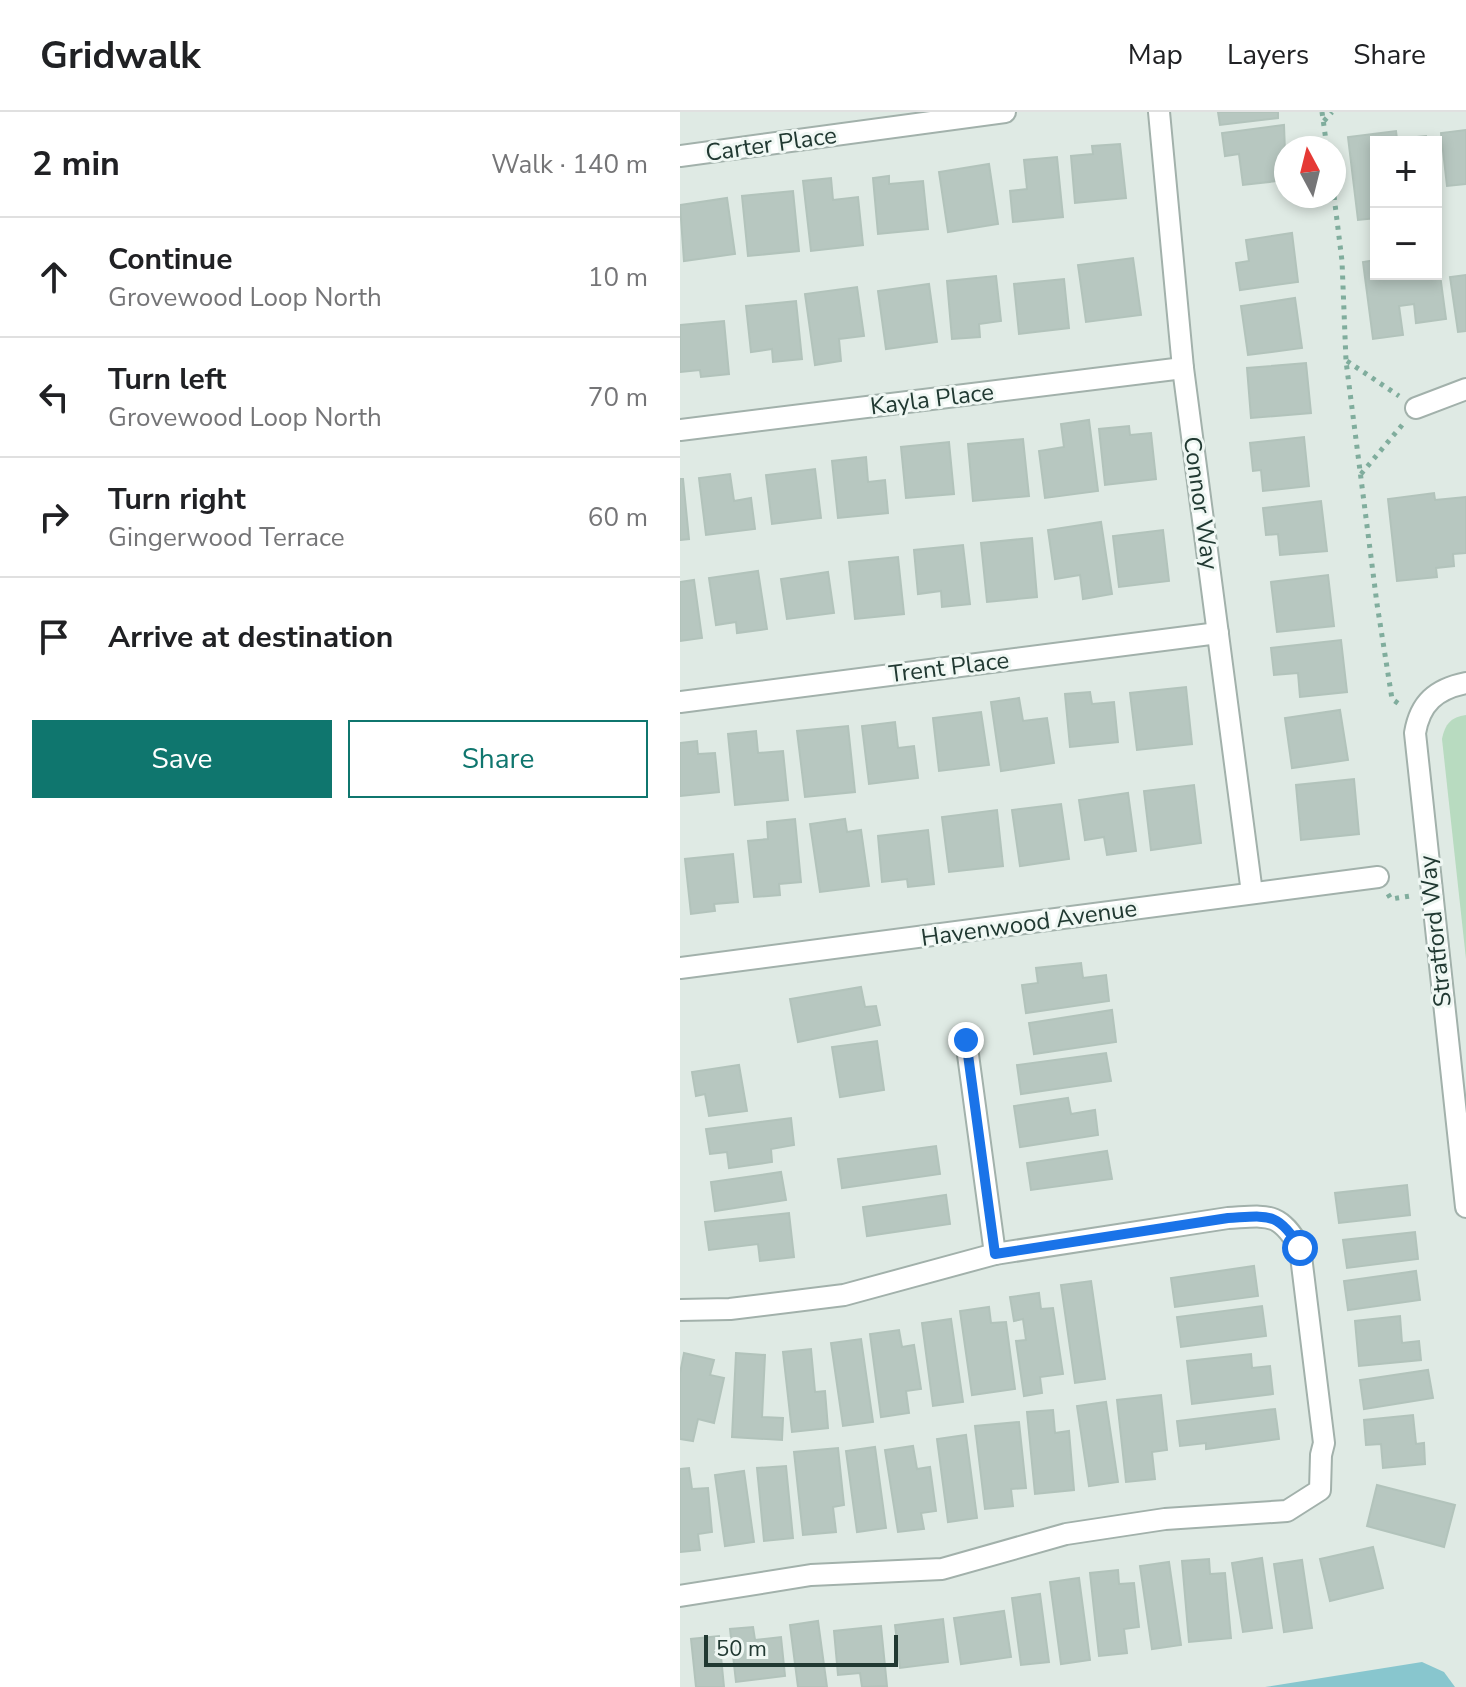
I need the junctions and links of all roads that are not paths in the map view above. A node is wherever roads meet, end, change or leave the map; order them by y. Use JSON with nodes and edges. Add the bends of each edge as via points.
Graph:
{"nodes":[{"id":1,"x":1005,"y":112,"type":"edge"},
{"id":2,"x":1159,"y":112,"type":"edge"},
{"id":3,"x":680,"y":156,"type":"edge"},
{"id":4,"x":1183,"y":368,"type":"junction"},
{"id":5,"x":1466,"y":389,"type":"edge"},
{"id":6,"x":1416,"y":408,"type":"road end"},
{"id":7,"x":680,"y":430,"type":"edge"},
{"id":8,"x":1218,"y":633,"type":"junction"},
{"id":9,"x":1466,"y":683,"type":"edge"},
{"id":10,"x":680,"y":702,"type":"edge"},
{"id":11,"x":1378,"y":877,"type":"road end"},
{"id":12,"x":1252,"y":893,"type":"junction"},
{"id":13,"x":680,"y":968,"type":"edge"},
{"id":14,"x":966,"y":1040,"type":"dead end"},
{"id":15,"x":1466,"y":1207,"type":"edge"},
{"id":16,"x":995,"y":1254,"type":"junction"},
{"id":17,"x":680,"y":1310,"type":"edge"},
{"id":18,"x":680,"y":1596,"type":"edge"}],
"edges":[{"from":1,"to":3,"type":"street","name":"Carter Place"},
{"from":2,"to":4,"type":"street","name":"Connor Way"},
{"from":4,"to":7,"type":"street","name":"Kayla Place"},
{"from":4,"to":8,"type":"street","name":"Connor Way"},
{"from":5,"to":6,"type":"street"},
{"from":8,"to":10,"type":"street","name":"Trent Place"},
{"from":8,"to":12,"type":"street","name":"Connor Way"},
{"from":9,"to":15,"type":"street","name":"Stratford Way","via":[[1425,704],[1418,716],[1415,751]]},
{"from":11,"to":12,"type":"street","name":"Havenwood Avenue"},
{"from":12,"to":13,"type":"street","name":"Havenwood Avenue"},
{"from":14,"to":16,"type":"street"},
{"from":16,"to":17,"type":"street","via":[[844,1295]]},
{"from":16,"to":18,"type":"street","via":[[1228,1218],[1282,1222],[1300,1248],[1324,1443],[1320,1490],[1287,1511],[1165,1519],[1066,1534],[942,1569],[811,1575]]}]}
